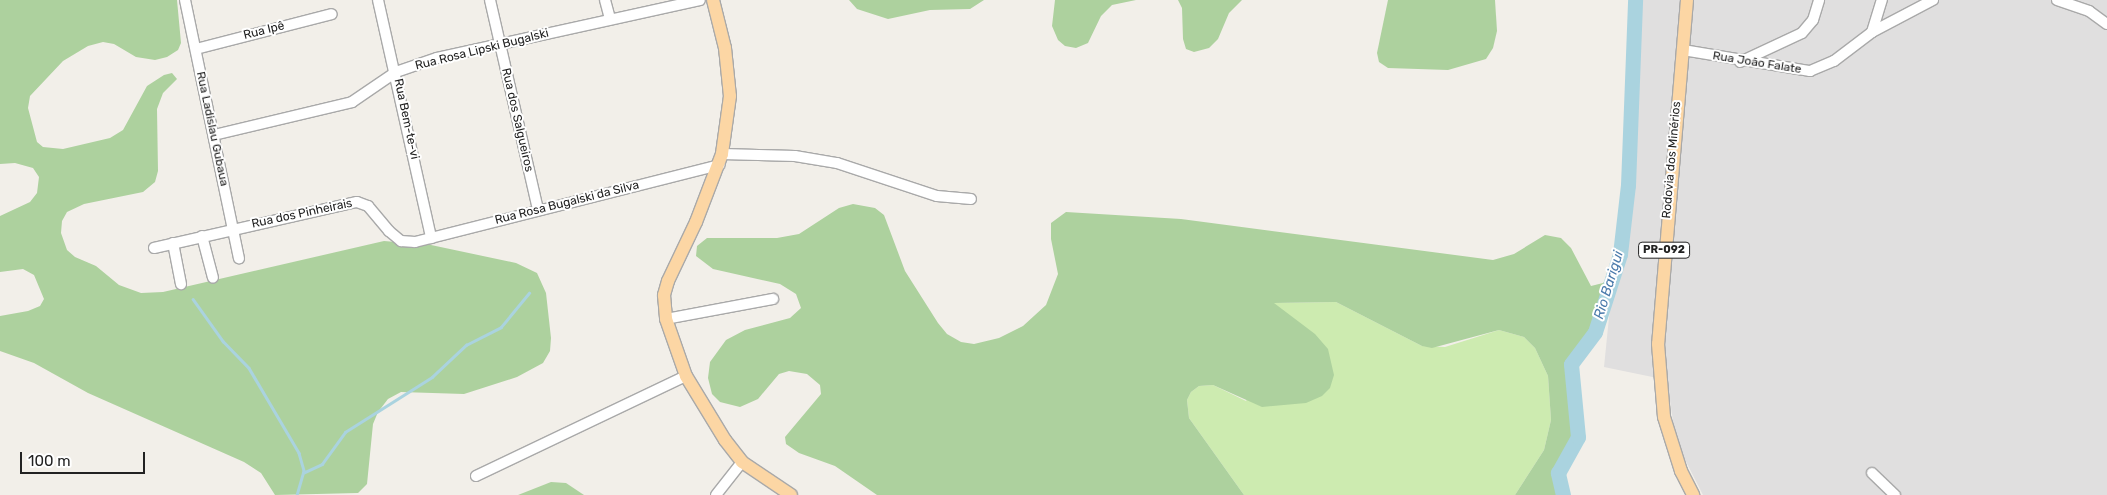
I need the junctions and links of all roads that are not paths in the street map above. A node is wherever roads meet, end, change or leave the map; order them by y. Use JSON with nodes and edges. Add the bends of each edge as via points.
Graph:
{"nodes":[{"id":1,"x":185,"y":0,"type":"edge"},
{"id":2,"x":378,"y":0,"type":"edge"},
{"id":3,"x":490,"y":0,"type":"edge"},
{"id":4,"x":605,"y":0,"type":"edge"},
{"id":5,"x":700,"y":0,"type":"edge"},
{"id":6,"x":713,"y":0,"type":"edge"},
{"id":7,"x":1688,"y":0,"type":"edge"},
{"id":8,"x":1819,"y":0,"type":"edge"},
{"id":9,"x":1882,"y":0,"type":"edge"},
{"id":10,"x":1933,"y":0,"type":"edge"},
{"id":11,"x":2057,"y":0,"type":"edge"},
{"id":12,"x":332,"y":14,"type":"dead end"},
{"id":13,"x":610,"y":19,"type":"junction"},
{"id":14,"x":2107,"y":24,"type":"edge"},
{"id":15,"x":1872,"y":32,"type":"junction"},
{"id":16,"x":500,"y":44,"type":"junction"},
{"id":17,"x":196,"y":49,"type":"junction"},
{"id":18,"x":1682,"y":50,"type":"junction"},
{"id":19,"x":1740,"y":62,"type":"junction"},
{"id":20,"x":396,"y":72,"type":"junction"},
{"id":21,"x":214,"y":135,"type":"junction"},
{"id":22,"x":721,"y":160,"type":"junction"},
{"id":23,"x":971,"y":199,"type":"dead end"},
{"id":24,"x":538,"y":210,"type":"junction"},
{"id":25,"x":233,"y":228,"type":"junction"},
{"id":26,"x":202,"y":236,"type":"junction"},
{"id":27,"x":431,"y":238,"type":"junction"},
{"id":28,"x":414,"y":242,"type":"joint"},
{"id":29,"x":173,"y":243,"type":"junction"},
{"id":30,"x":154,"y":248,"type":"dead end"},
{"id":31,"x":239,"y":258,"type":"dead end"},
{"id":32,"x":213,"y":278,"type":"dead end"},
{"id":33,"x":181,"y":284,"type":"dead end"},
{"id":34,"x":773,"y":299,"type":"dead end"},
{"id":35,"x":666,"y":319,"type":"junction"},
{"id":36,"x":686,"y":376,"type":"junction"},
{"id":37,"x":742,"y":462,"type":"junction"},
{"id":38,"x":1872,"y":473,"type":"dead end"},
{"id":39,"x":476,"y":476,"type":"dead end"},
{"id":40,"x":716,"y":495,"type":"edge"},
{"id":41,"x":791,"y":495,"type":"edge"},
{"id":42,"x":1693,"y":495,"type":"edge"},
{"id":43,"x":1895,"y":495,"type":"edge"}],
"edges":[{"from":1,"to":17,"type":"street","name":"Rua Ladislau Gubaua"},
{"from":2,"to":20,"type":"street","name":"Rua Bem-te-vi"},
{"from":3,"to":16,"type":"street","name":"Rua dos Salgueiros"},
{"from":4,"to":13,"type":"street"},
{"from":5,"to":13,"type":"street","name":"Rua Rosa Lipski Bugalski"},
{"from":6,"to":22,"type":"main road","via":[[725,48],[730,96]]},
{"from":7,"to":18,"type":"main road","name":"Rodovia dos Minérios","number":"PR-092"},
{"from":8,"to":19,"type":"street","via":[[1813,20],[1802,33]]},
{"from":9,"to":15,"type":"street"},
{"from":10,"to":15,"type":"street","name":"Rua João Falate"},
{"from":11,"to":14,"type":"street","via":[[2089,11]]},
{"from":12,"to":17,"type":"street","name":"Rua Ipê"},
{"from":13,"to":16,"type":"street","name":"Rua Rosa Lipski Bugalski"},
{"from":15,"to":19,"type":"street","name":"Rua João Falate","via":[[1846,54],[1810,71]]},
{"from":16,"to":20,"type":"street","name":"Rua Rosa Lipski Bugalski","via":[[437,58]]},
{"from":16,"to":24,"type":"street","name":"Rua dos Salgueiros"},
{"from":17,"to":21,"type":"street","name":"Rua Ladislau Gubaua"},
{"from":18,"to":19,"type":"street","name":"Rua João Falate"},
{"from":18,"to":42,"type":"main road","name":"Rodovia dos Minérios","number":"PR-092","via":[[1658,344],[1664,418],[1681,471]]},
{"from":20,"to":21,"type":"street","name":"Rua Rosa Lipski Bugalski","via":[[352,102]]},
{"from":20,"to":27,"type":"street","name":"Rua Bem-te-vi"},
{"from":21,"to":25,"type":"street","name":"Rua Ladislau Gubaua"},
{"from":22,"to":23,"type":"street","name":"Rua Rosa Bugalski da Silva","via":[[795,156],[837,163],[937,196]]},
{"from":22,"to":24,"type":"street","name":"Rua Rosa Bugalski da Silva"},
{"from":22,"to":35,"type":"main road","via":[[668,281],[664,295]]},
{"from":24,"to":27,"type":"street","name":"Rua Rosa Bugalski da Silva"},
{"from":25,"to":26,"type":"street","name":"Rua dos Pinheirais"},
{"from":25,"to":28,"type":"street","name":"Rua dos Pinheirais","via":[[357,202],[368,206],[402,241]]},
{"from":25,"to":31,"type":"street","name":"Rua Ladislau Gubaua"},
{"from":26,"to":29,"type":"street","name":"Rua dos Pinheirais"},
{"from":26,"to":32,"type":"street"},
{"from":27,"to":28,"type":"street","name":"Rua Rosa Bugalski da Silva"},
{"from":29,"to":30,"type":"street","name":"Rua dos Pinheirais"},
{"from":29,"to":33,"type":"street"},
{"from":34,"to":35,"type":"street"},
{"from":35,"to":36,"type":"main road"},
{"from":36,"to":37,"type":"main road"},
{"from":36,"to":39,"type":"street"},
{"from":37,"to":40,"type":"street"},
{"from":37,"to":41,"type":"main road"},
{"from":38,"to":43,"type":"street"}]}
